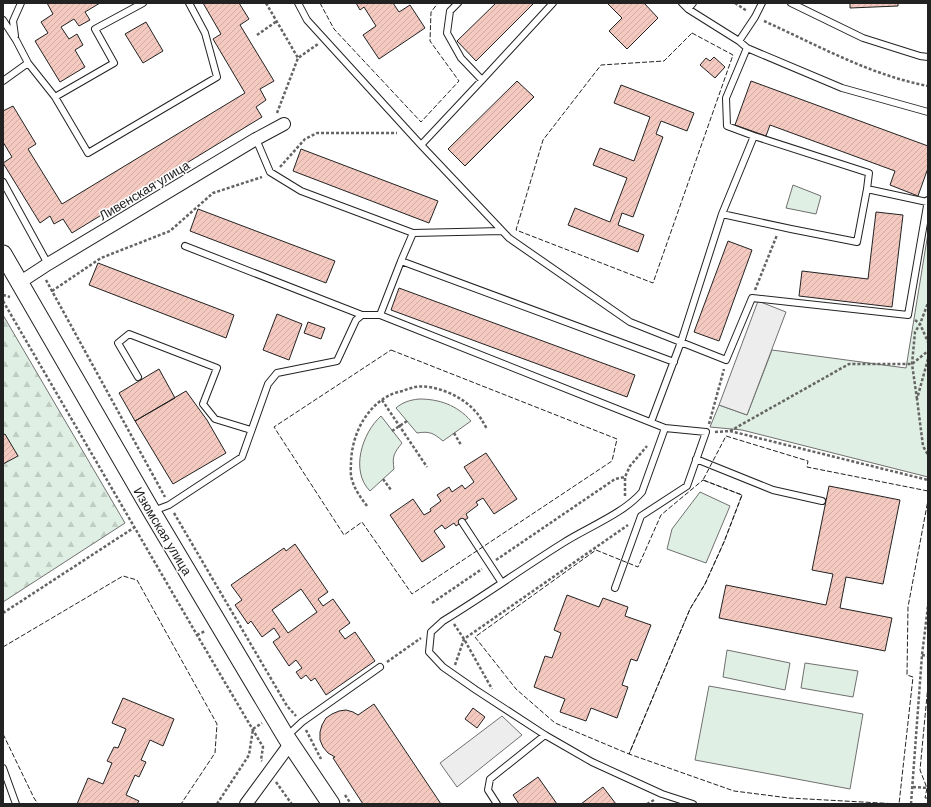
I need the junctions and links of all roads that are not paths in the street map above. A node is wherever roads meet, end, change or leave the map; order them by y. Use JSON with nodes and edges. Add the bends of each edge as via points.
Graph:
{"nodes":[{"id":1,"x":21,"y":3,"type":"edge"},
{"id":2,"x":143,"y":3,"type":"edge"},
{"id":3,"x":189,"y":3,"type":"edge"},
{"id":4,"x":298,"y":3,"type":"edge"},
{"id":5,"x":458,"y":3,"type":"edge"},
{"id":6,"x":553,"y":3,"type":"edge"},
{"id":7,"x":682,"y":3,"type":"edge"},
{"id":8,"x":694,"y":3,"type":"edge"},
{"id":9,"x":762,"y":3,"type":"edge"},
{"id":10,"x":791,"y":3,"type":"edge"},
{"id":11,"x":135,"y":6,"type":"edge"},
{"id":12,"x":688,"y":9,"type":"junction"},
{"id":13,"x":3,"y":20,"type":"edge"},
{"id":14,"x":16,"y":40,"type":"junction"},
{"id":15,"x":739,"y":41,"type":"junction"},
{"id":16,"x":747,"y":48,"type":"junction"},
{"id":17,"x":928,"y":57,"type":"edge"},
{"id":18,"x":28,"y":63,"type":"junction"},
{"id":19,"x":3,"y":80,"type":"edge"},
{"id":20,"x":482,"y":80,"type":"junction"},
{"id":21,"x":55,"y":97,"type":"junction"},
{"id":22,"x":928,"y":112,"type":"edge"},
{"id":23,"x":284,"y":124,"type":"dead end"},
{"id":24,"x":754,"y":136,"type":"junction"},
{"id":25,"x":256,"y":139,"type":"junction"},
{"id":26,"x":421,"y":145,"type":"junction"},
{"id":27,"x":3,"y":182,"type":"edge"},
{"id":28,"x":867,"y":189,"type":"junction"},
{"id":29,"x":928,"y":201,"type":"edge"},
{"id":30,"x":722,"y":214,"type":"junction"},
{"id":31,"x":502,"y":231,"type":"junction"},
{"id":32,"x":413,"y":233,"type":"junction"},
{"id":33,"x":185,"y":246,"type":"dead end"},
{"id":34,"x":4,"y":259,"type":"edge"},
{"id":35,"x":401,"y":261,"type":"junction"},
{"id":36,"x":44,"y":267,"type":"junction"},
{"id":37,"x":19,"y":283,"type":"junction"},
{"id":38,"x":362,"y":315,"type":"junction"},
{"id":39,"x":380,"y":315,"type":"junction"},
{"id":40,"x":681,"y":342,"type":"junction"},
{"id":41,"x":674,"y":362,"type":"junction"},
{"id":42,"x":138,"y":377,"type":"dead end"},
{"id":43,"x":651,"y":422,"type":"junction"},
{"id":44,"x":665,"y":428,"type":"junction"},
{"id":45,"x":251,"y":430,"type":"junction"},
{"id":46,"x":696,"y":459,"type":"junction"},
{"id":47,"x":822,"y":501,"type":"dead end"},
{"id":48,"x":152,"y":512,"type":"junction"},
{"id":49,"x":462,"y":522,"type":"dead end"},
{"id":50,"x":502,"y":583,"type":"junction"},
{"id":51,"x":614,"y":588,"type":"dead end"},
{"id":52,"x":380,"y":667,"type":"road end"},
{"id":53,"x":545,"y":735,"type":"junction"},
{"id":54,"x":288,"y":741,"type":"junction"},
{"id":55,"x":3,"y":768,"type":"edge"},
{"id":56,"x":337,"y":799,"type":"edge"},
{"id":57,"x":16,"y":804,"type":"edge"},
{"id":58,"x":246,"y":804,"type":"edge"},
{"id":59,"x":497,"y":804,"type":"edge"},
{"id":60,"x":693,"y":804,"type":"edge"}],
"edges":[{"from":1,"to":14,"type":"lane","via":[[13,21]]},
{"from":2,"to":11,"type":"lane"},
{"from":3,"to":21,"type":"lane","via":[[204,33],[217,78],[88,153]]},
{"from":4,"to":26,"type":"lane","via":[[307,20]]},
{"from":5,"to":20,"type":"lane","via":[[450,11],[447,33],[461,58]]},
{"from":6,"to":20,"type":"lane"},
{"from":7,"to":12,"type":"lane"},
{"from":8,"to":12,"type":"lane"},
{"from":9,"to":15,"type":"lane"},
{"from":10,"to":17,"type":"lane","via":[[863,38]]},
{"from":11,"to":21,"type":"lane","via":[[95,29],[114,63]]},
{"from":12,"to":15,"type":"lane"},
{"from":13,"to":14,"type":"lane"},
{"from":14,"to":18,"type":"lane"},
{"from":15,"to":16,"type":"lane"},
{"from":16,"to":22,"type":"lane","via":[[842,88]]},
{"from":16,"to":24,"type":"lane","via":[[726,98],[727,126]]},
{"from":18,"to":19,"type":"lane"},
{"from":18,"to":21,"type":"lane"},
{"from":20,"to":26,"type":"lane"},
{"from":23,"to":25,"type":"street","name":"Ливенская улица"},
{"from":24,"to":28,"type":"lane","via":[[869,173]]},
{"from":24,"to":30,"type":"lane"},
{"from":25,"to":32,"type":"lane","via":[[270,172],[301,191]]},
{"from":25,"to":36,"type":"street","name":"Ливенская улица"},
{"from":26,"to":31,"type":"lane"},
{"from":27,"to":36,"type":"lane"},
{"from":28,"to":29,"type":"lane"},
{"from":28,"to":30,"type":"lane","via":[[857,242]]},
{"from":29,"to":40,"type":"lane","via":[[908,315],[752,298],[726,360]]},
{"from":30,"to":40,"type":"lane"},
{"from":31,"to":32,"type":"lane"},
{"from":31,"to":40,"type":"lane","via":[[630,322]]},
{"from":32,"to":35,"type":"lane"},
{"from":33,"to":38,"type":"lane"},
{"from":34,"to":37,"type":"street","name":"Изюмская улица"},
{"from":35,"to":39,"type":"lane"},
{"from":35,"to":41,"type":"lane"},
{"from":36,"to":37,"type":"street","name":"Ливенская улица"},
{"from":37,"to":48,"type":"street","name":"Изюмская улица"},
{"from":38,"to":39,"type":"lane"},
{"from":38,"to":45,"type":"lane","via":[[356,320],[337,362],[277,373],[268,384]]},
{"from":39,"to":43,"type":"lane"},
{"from":40,"to":41,"type":"lane"},
{"from":41,"to":43,"type":"lane"},
{"from":42,"to":45,"type":"lane","via":[[118,343],[129,334],[217,368],[203,404],[215,419]]},
{"from":43,"to":44,"type":"lane"},
{"from":44,"to":46,"type":"lane","via":[[706,432]]},
{"from":44,"to":50,"type":"lane","via":[[642,492],[636,499]]},
{"from":45,"to":48,"type":"lane","via":[[242,457],[170,505]]},
{"from":46,"to":47,"type":"lane","via":[[773,490]]},
{"from":46,"to":51,"type":"lane","via":[[687,486],[641,516]]},
{"from":48,"to":54,"type":"street","name":"Изюмская улица"},
{"from":49,"to":50,"type":"lane"},
{"from":50,"to":53,"type":"lane","via":[[430,632],[429,652],[443,667]]},
{"from":52,"to":54,"type":"lane","via":[[302,722]]},
{"from":53,"to":59,"type":"lane","via":[[490,779],[488,790]]},
{"from":53,"to":60,"type":"lane","via":[[592,762],[662,794]]},
{"from":54,"to":56,"type":"street","name":"Изюмская улица"},
{"from":54,"to":58,"type":"street"},
{"from":55,"to":57,"type":"lane"}]}
